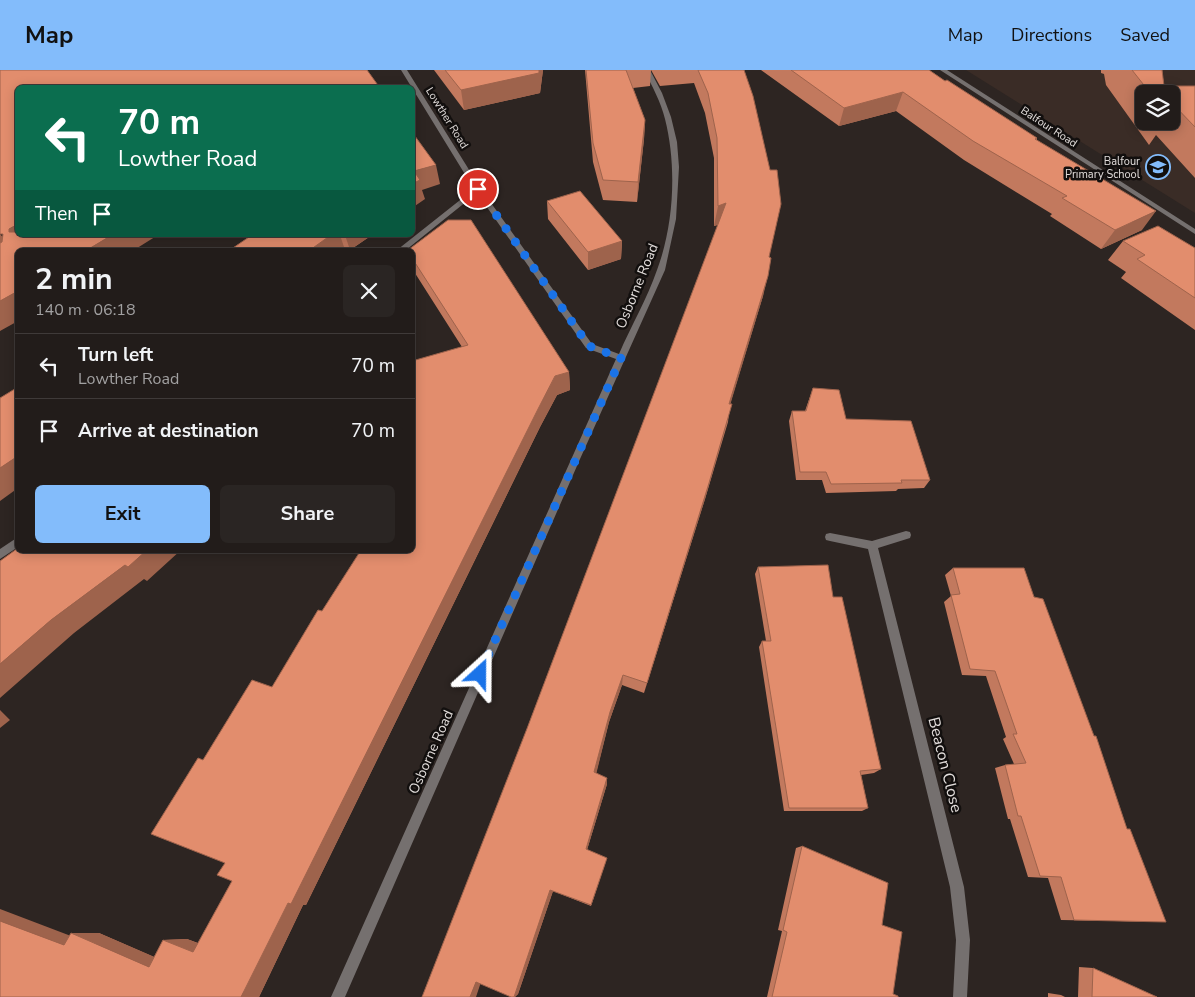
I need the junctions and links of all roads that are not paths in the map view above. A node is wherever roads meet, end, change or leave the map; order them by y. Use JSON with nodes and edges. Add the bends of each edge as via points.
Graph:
{"nodes":[{"id":1,"x":404,"y":70,"type":"edge"},
{"id":2,"x":647,"y":70,"type":"edge"},
{"id":3,"x":943,"y":70,"type":"edge"},
{"id":4,"x":413,"y":85,"type":"edge"},
{"id":5,"x":415,"y":88,"type":"edge"},
{"id":6,"x":478,"y":189,"type":"junction"},
{"id":7,"x":1195,"y":232,"type":"edge"},
{"id":8,"x":404,"y":248,"type":"edge"},
{"id":9,"x":621,"y":358,"type":"junction"},
{"id":10,"x":906,"y":535,"type":"dead end"},
{"id":11,"x":830,"y":537,"type":"dead end"},
{"id":12,"x":15,"y":543,"type":"edge"},
{"id":13,"x":872,"y":545,"type":"junction"},
{"id":14,"x":0,"y":555,"type":"edge"},
{"id":15,"x":338,"y":997,"type":"edge"},
{"id":16,"x":960,"y":997,"type":"edge"}],
"edges":[{"from":1,"to":4,"type":"street","name":"Lowther Road"},
{"from":2,"to":9,"type":"street","name":"Osborne Road","via":[[660,92],[673,132],[676,164],[674,199],[661,270]]},
{"from":3,"to":7,"type":"street","name":"Balfour Road"},
{"from":5,"to":6,"type":"street","name":"Lowther Road"},
{"from":6,"to":8,"type":"street"},
{"from":6,"to":9,"type":"street","name":"Lowther Road","via":[[589,346]]},
{"from":9,"to":15,"type":"street","name":"Osborne Road"},
{"from":10,"to":13,"type":"street"},
{"from":11,"to":13,"type":"street"},
{"from":12,"to":14,"type":"street"},
{"from":13,"to":16,"type":"street","name":"Beacon Close","via":[[957,887],[963,940]]}]}
